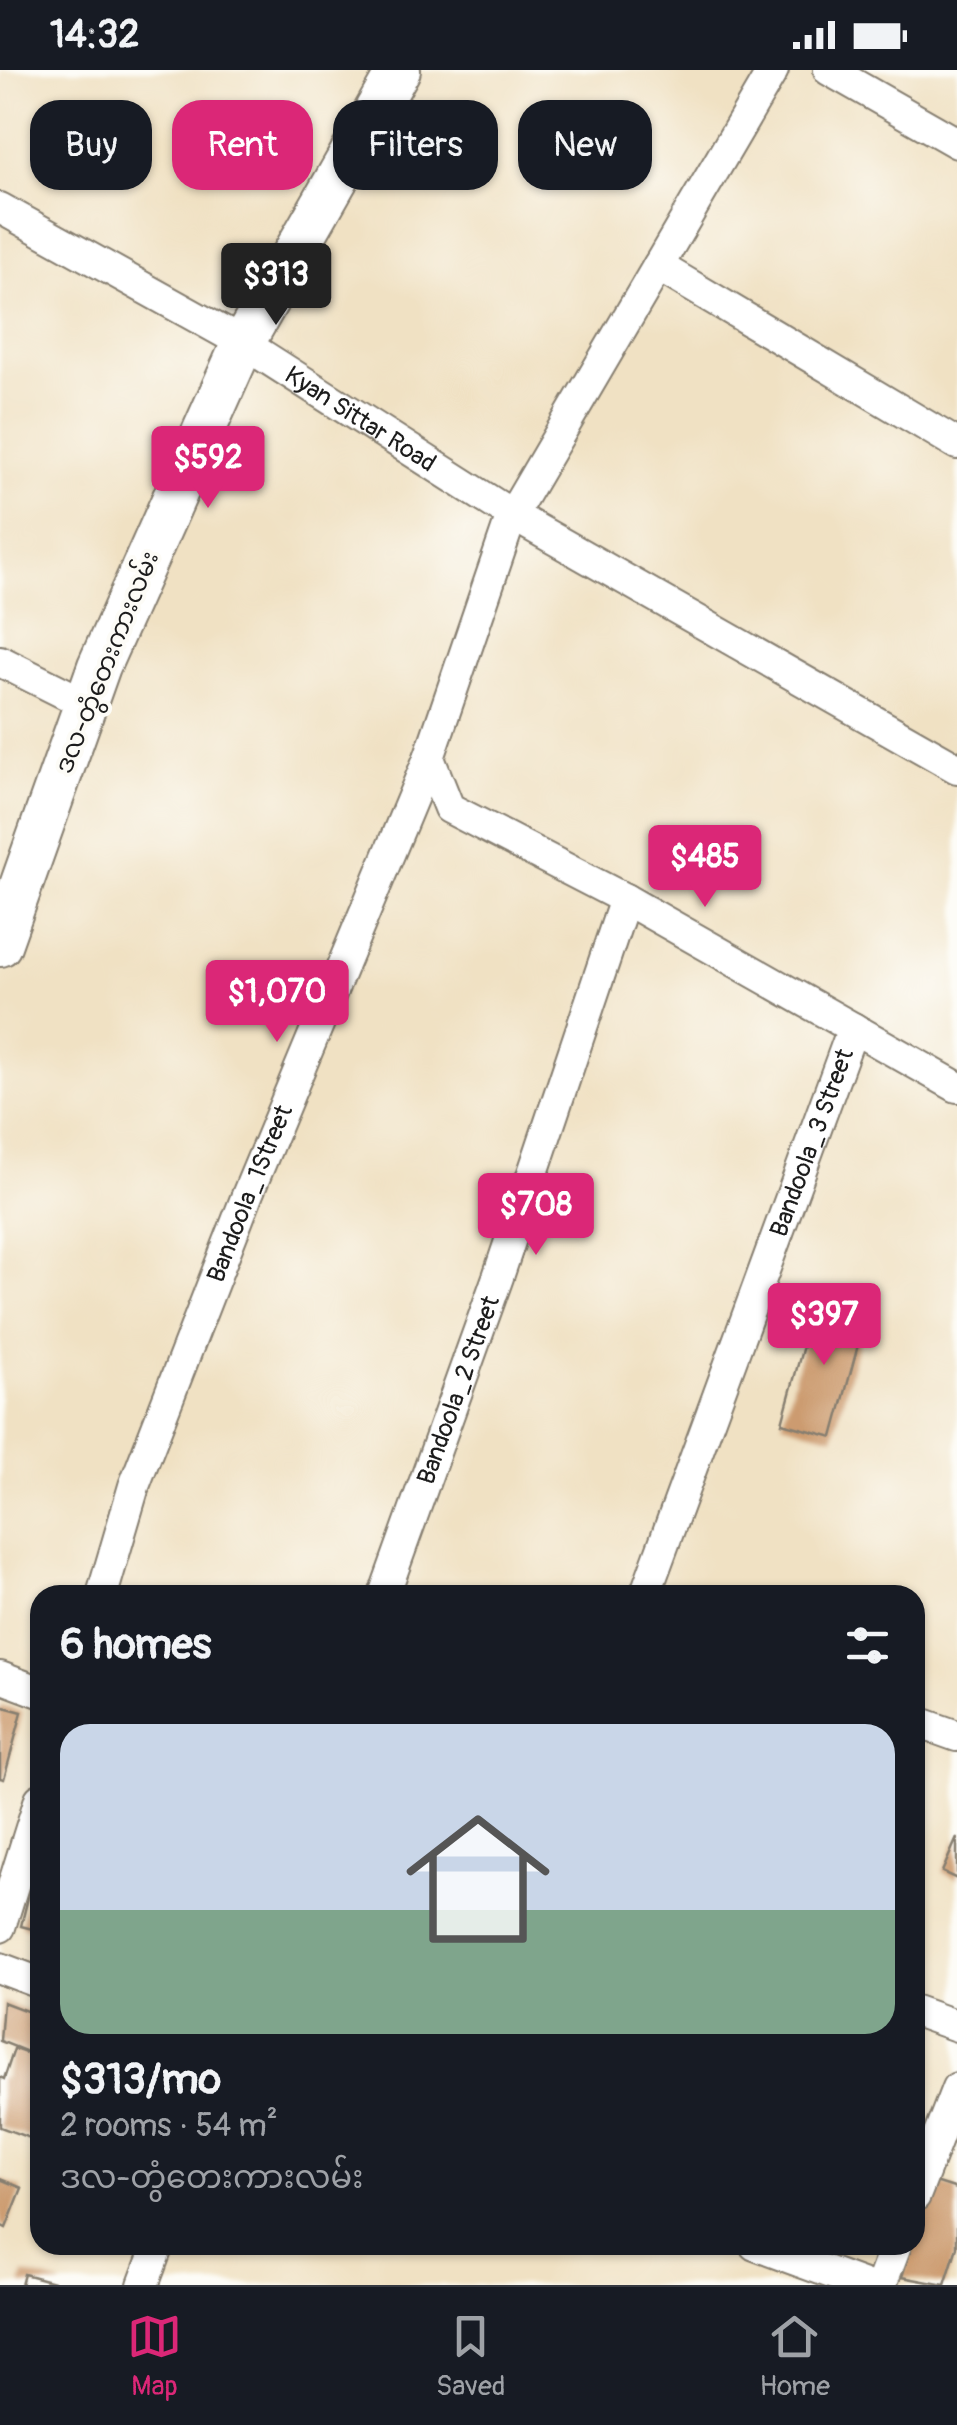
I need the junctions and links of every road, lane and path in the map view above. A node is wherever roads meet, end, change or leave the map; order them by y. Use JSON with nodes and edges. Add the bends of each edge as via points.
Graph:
{"nodes":[{"id":1,"x":399,"y":70,"type":"edge"},
{"id":2,"x":773,"y":70,"type":"edge"},
{"id":3,"x":829,"y":70,"type":"edge"},
{"id":4,"x":957,"y":144,"type":"edge"},
{"id":5,"x":0,"y":208,"type":"edge"},
{"id":6,"x":658,"y":266,"type":"junction"},
{"id":7,"x":243,"y":343,"type":"junction"},
{"id":8,"x":957,"y":444,"type":"edge"},
{"id":9,"x":512,"y":515,"type":"junction"},
{"id":10,"x":0,"y":660,"type":"edge"},
{"id":11,"x":86,"y":704,"type":"junction"},
{"id":12,"x":429,"y":758,"type":"junction"},
{"id":13,"x":957,"y":768,"type":"edge"},
{"id":14,"x":625,"y":899,"type":"junction"},
{"id":15,"x":0,"y":945,"type":"edge"},
{"id":16,"x":853,"y":1028,"type":"junction"},
{"id":17,"x":957,"y":1087,"type":"edge"},
{"id":18,"x":105,"y":1585,"type":"edge"},
{"id":19,"x":387,"y":1585,"type":"edge"},
{"id":20,"x":649,"y":1585,"type":"edge"},
{"id":21,"x":0,"y":1677,"type":"edge"},
{"id":22,"x":30,"y":1688,"type":"edge"},
{"id":23,"x":925,"y":1725,"type":"edge"},
{"id":24,"x":957,"y":1736,"type":"edge"},
{"id":25,"x":30,"y":1831,"type":"edge"},
{"id":26,"x":0,"y":1927,"type":"edge"},
{"id":27,"x":0,"y":1968,"type":"edge"},
{"id":28,"x":30,"y":1979,"type":"edge"},
{"id":29,"x":925,"y":2015,"type":"edge"},
{"id":30,"x":957,"y":2026,"type":"edge"},
{"id":31,"x":957,"y":2088,"type":"edge"},
{"id":32,"x":925,"y":2170,"type":"edge"},
{"id":33,"x":154,"y":2255,"type":"edge"},
{"id":34,"x":782,"y":2255,"type":"edge"},
{"id":35,"x":892,"y":2255,"type":"edge"},
{"id":36,"x":144,"y":2285,"type":"edge"},
{"id":37,"x":864,"y":2285,"type":"edge"},
{"id":38,"x":881,"y":2285,"type":"edge"}],
"edges":[{"from":1,"to":7,"type":"main road","name":"ဒလ-တွံတေးကားလမ်း"},
{"from":2,"to":6,"type":"street","name":"Bandoola_1Street"},
{"from":3,"to":4,"type":"street"},
{"from":5,"to":7,"type":"street","name":"Kyan Sittar Road"},
{"from":6,"to":8,"type":"street"},
{"from":6,"to":9,"type":"street","name":"Bandoola_1Street"},
{"from":7,"to":9,"type":"street","name":"Kyan Sittar Road"},
{"from":7,"to":11,"type":"main road","name":"ဒလ-တွံတေးကားလမ်း"},
{"from":9,"to":12,"type":"street","name":"Bandoola_1Street"},
{"from":9,"to":13,"type":"street","name":"Kyan Sittar Road"},
{"from":10,"to":11,"type":"street"},
{"from":11,"to":15,"type":"main road","name":"ဒလ-တွံတေးကားလမ်း"},
{"from":12,"to":14,"type":"street","via":[[448,808]]},
{"from":12,"to":18,"type":"street","name":"Bandoola_1Street","via":[[248,1193],[134,1486]]},
{"from":14,"to":16,"type":"street"},
{"from":14,"to":19,"type":"street","name":"Bandoola_2 Street"},
{"from":16,"to":17,"type":"street"},
{"from":16,"to":20,"type":"street","name":"Bandoola_3 Street"},
{"from":21,"to":22,"type":"street"},
{"from":23,"to":24,"type":"street"},
{"from":25,"to":26,"type":"street"},
{"from":27,"to":28,"type":"street"},
{"from":29,"to":30,"type":"street"},
{"from":31,"to":32,"type":"street"},
{"from":33,"to":36,"type":"street"},
{"from":34,"to":37,"type":"street"},
{"from":35,"to":38,"type":"street"}]}
